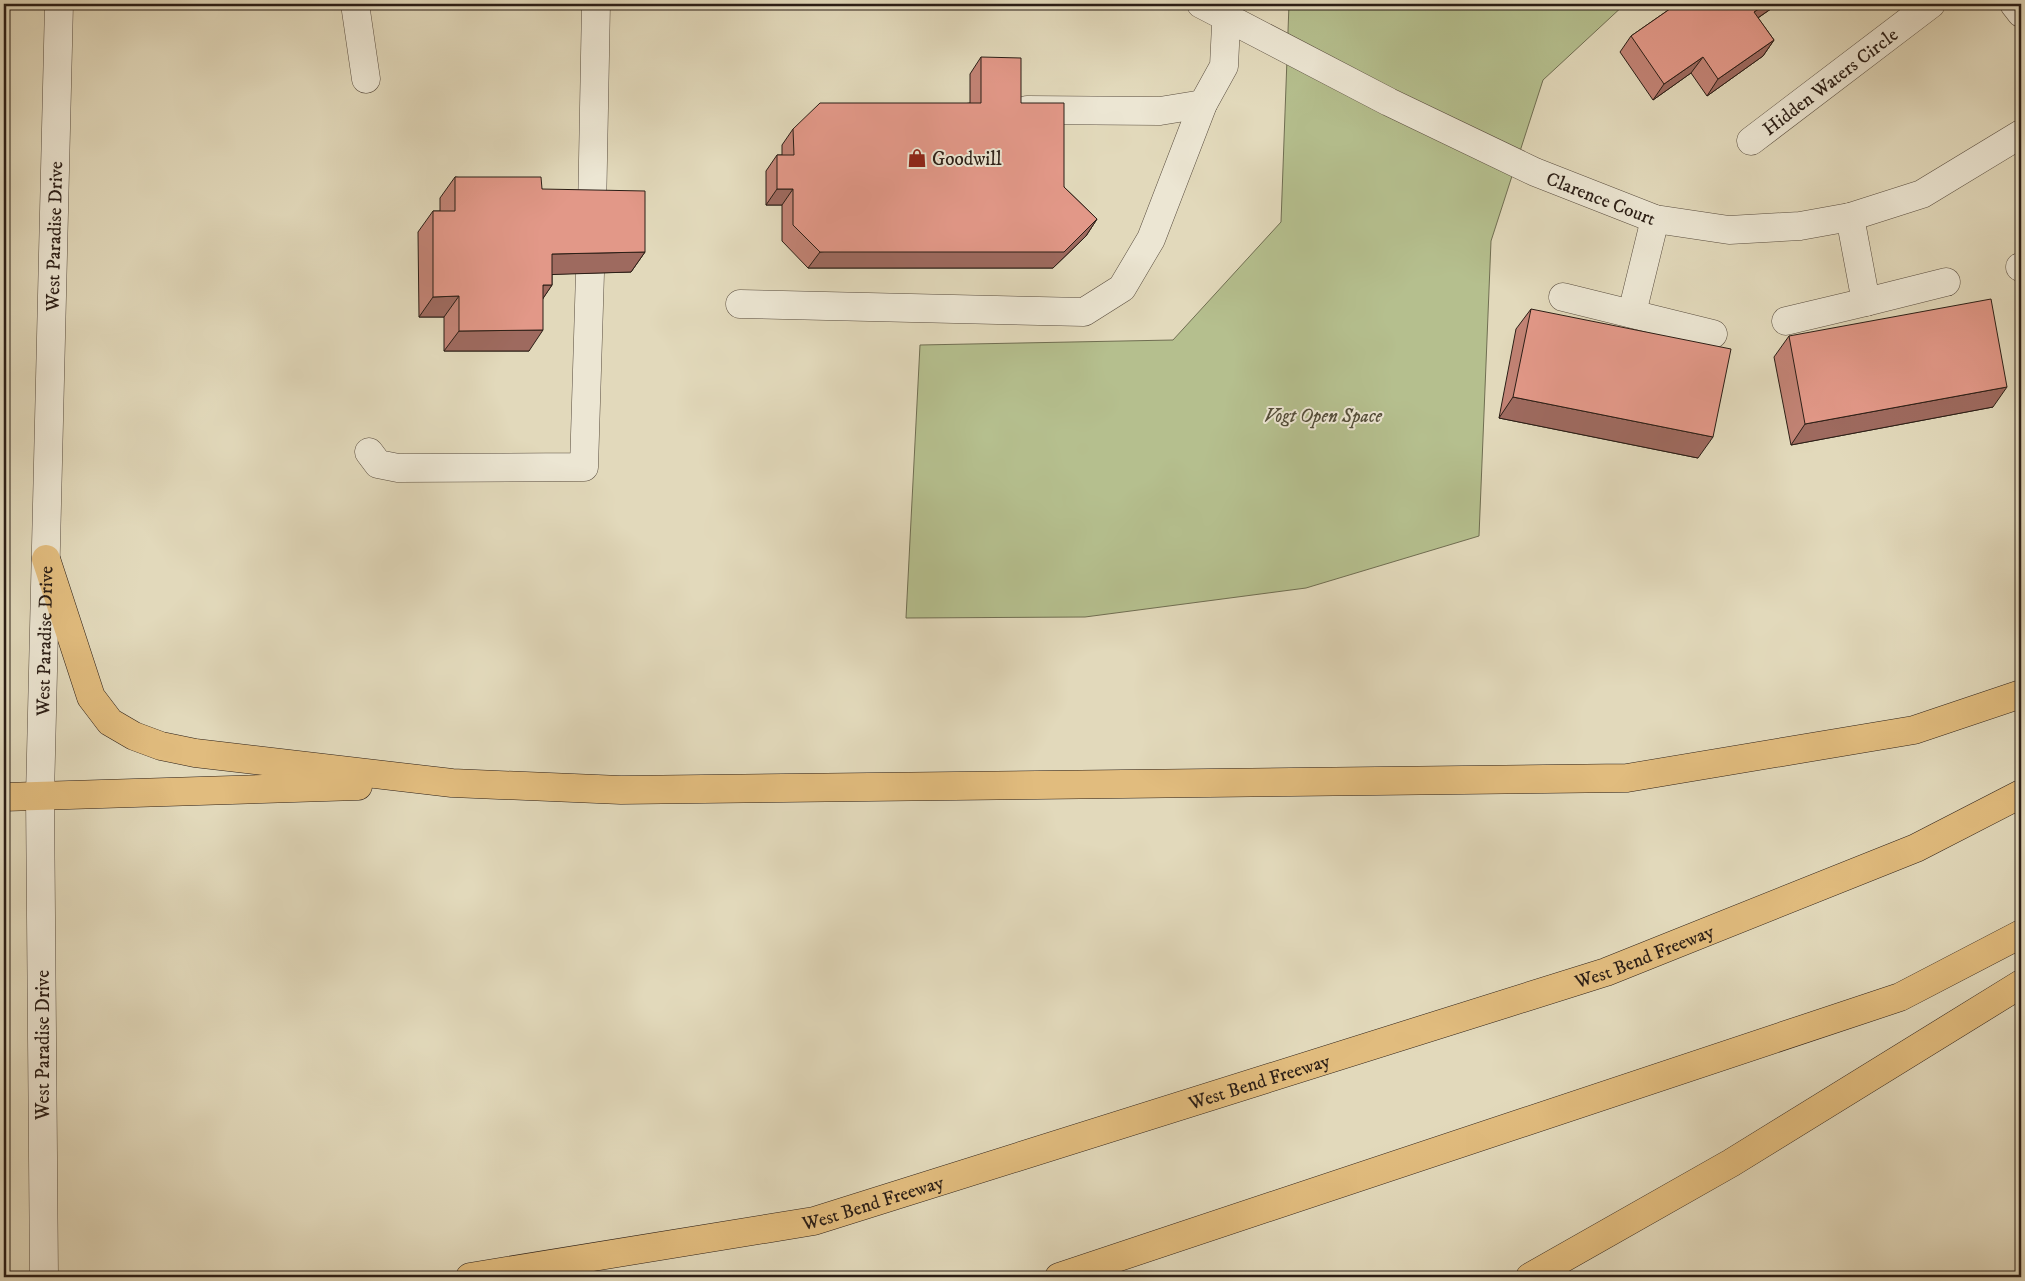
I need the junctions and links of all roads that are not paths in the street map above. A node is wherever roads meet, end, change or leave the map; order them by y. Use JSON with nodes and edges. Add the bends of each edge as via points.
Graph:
{"nodes":[{"id":1,"x":59,"y":4,"type":"edge"},
{"id":2,"x":355,"y":4,"type":"edge"},
{"id":3,"x":596,"y":4,"type":"edge"},
{"id":4,"x":1201,"y":4,"type":"edge"},
{"id":5,"x":1931,"y":4,"type":"edge"},
{"id":6,"x":2014,"y":4,"type":"edge"},
{"id":7,"x":1226,"y":10,"type":"edge"},
{"id":8,"x":2021,"y":13,"type":"edge"},
{"id":9,"x":366,"y":79,"type":"dead end"},
{"id":10,"x":1203,"y":104,"type":"junction"},
{"id":11,"x":1009,"y":109,"type":"edge"},
{"id":12,"x":2021,"y":134,"type":"edge"},
{"id":13,"x":1751,"y":141,"type":"dead end"},
{"id":14,"x":592,"y":212,"type":"edge"},
{"id":15,"x":1850,"y":217,"type":"junction"},
{"id":16,"x":1655,"y":219,"type":"junction"},
{"id":17,"x":590,"y":273,"type":"edge"},
{"id":18,"x":1946,"y":282,"type":"dead end"},
{"id":19,"x":1563,"y":297,"type":"dead end"},
{"id":20,"x":1866,"y":302,"type":"junction"},
{"id":21,"x":740,"y":304,"type":"dead end"},
{"id":22,"x":1632,"y":313,"type":"junction"},
{"id":23,"x":1786,"y":321,"type":"dead end"},
{"id":24,"x":1713,"y":334,"type":"dead end"},
{"id":25,"x":369,"y":452,"type":"dead end"},
{"id":26,"x":46,"y":559,"type":"junction"},
{"id":27,"x":2021,"y":694,"type":"edge"},
{"id":28,"x":452,"y":783,"type":"junction"},
{"id":29,"x":2021,"y":794,"type":"edge"},
{"id":30,"x":40,"y":796,"type":"junction"},
{"id":31,"x":4,"y":797,"type":"edge"},
{"id":32,"x":2021,"y":934,"type":"edge"},
{"id":33,"x":2021,"y":984,"type":"edge"},
{"id":34,"x":44,"y":1277,"type":"edge"},
{"id":35,"x":470,"y":1277,"type":"edge"},
{"id":36,"x":1059,"y":1277,"type":"edge"},
{"id":37,"x":1530,"y":1277,"type":"edge"}],
"edges":[{"from":1,"to":26,"type":"street","name":"West Paradise Drive"},
{"from":2,"to":9,"type":"street"},
{"from":3,"to":14,"type":"street"},
{"from":4,"to":7,"type":"street","name":"Clarence Court"},
{"from":5,"to":13,"type":"street","name":"Hidden Waters Circle"},
{"from":6,"to":8,"type":"street"},
{"from":7,"to":10,"type":"street","via":[[1224,66]]},
{"from":7,"to":16,"type":"street","name":"Clarence Court","via":[[1388,102],[1535,172]]},
{"from":10,"to":11,"type":"street","via":[[1160,111]]},
{"from":10,"to":21,"type":"street","via":[[1151,239],[1122,288],[1084,312]]},
{"from":12,"to":15,"type":"street","name":"Clarence Court","via":[[1922,194]]},
{"from":15,"to":16,"type":"street","name":"Clarence Court","via":[[1800,226],[1729,230]]},
{"from":15,"to":20,"type":"street"},
{"from":16,"to":22,"type":"street"},
{"from":17,"to":25,"type":"street","via":[[584,466],[398,468],[378,464]]},
{"from":18,"to":20,"type":"street"},
{"from":19,"to":22,"type":"street"},
{"from":20,"to":23,"type":"street"},
{"from":22,"to":24,"type":"street"},
{"from":26,"to":28,"type":"highway","via":[[91,697],[110,722],[134,736],[195,753]]},
{"from":26,"to":30,"type":"street","name":"West Paradise Drive"},
{"from":27,"to":28,"type":"highway","via":[[1914,730],[1627,778],[621,790]]},
{"from":28,"to":30,"type":"highway"},
{"from":29,"to":35,"type":"highway","name":"West Bend Freeway","via":[[1916,848],[1606,972],[814,1221]]},
{"from":30,"to":31,"type":"highway"},
{"from":30,"to":34,"type":"street","name":"West Paradise Drive"},
{"from":32,"to":36,"type":"highway","via":[[1900,997]]},
{"from":33,"to":37,"type":"highway","via":[[1731,1163]]}]}
